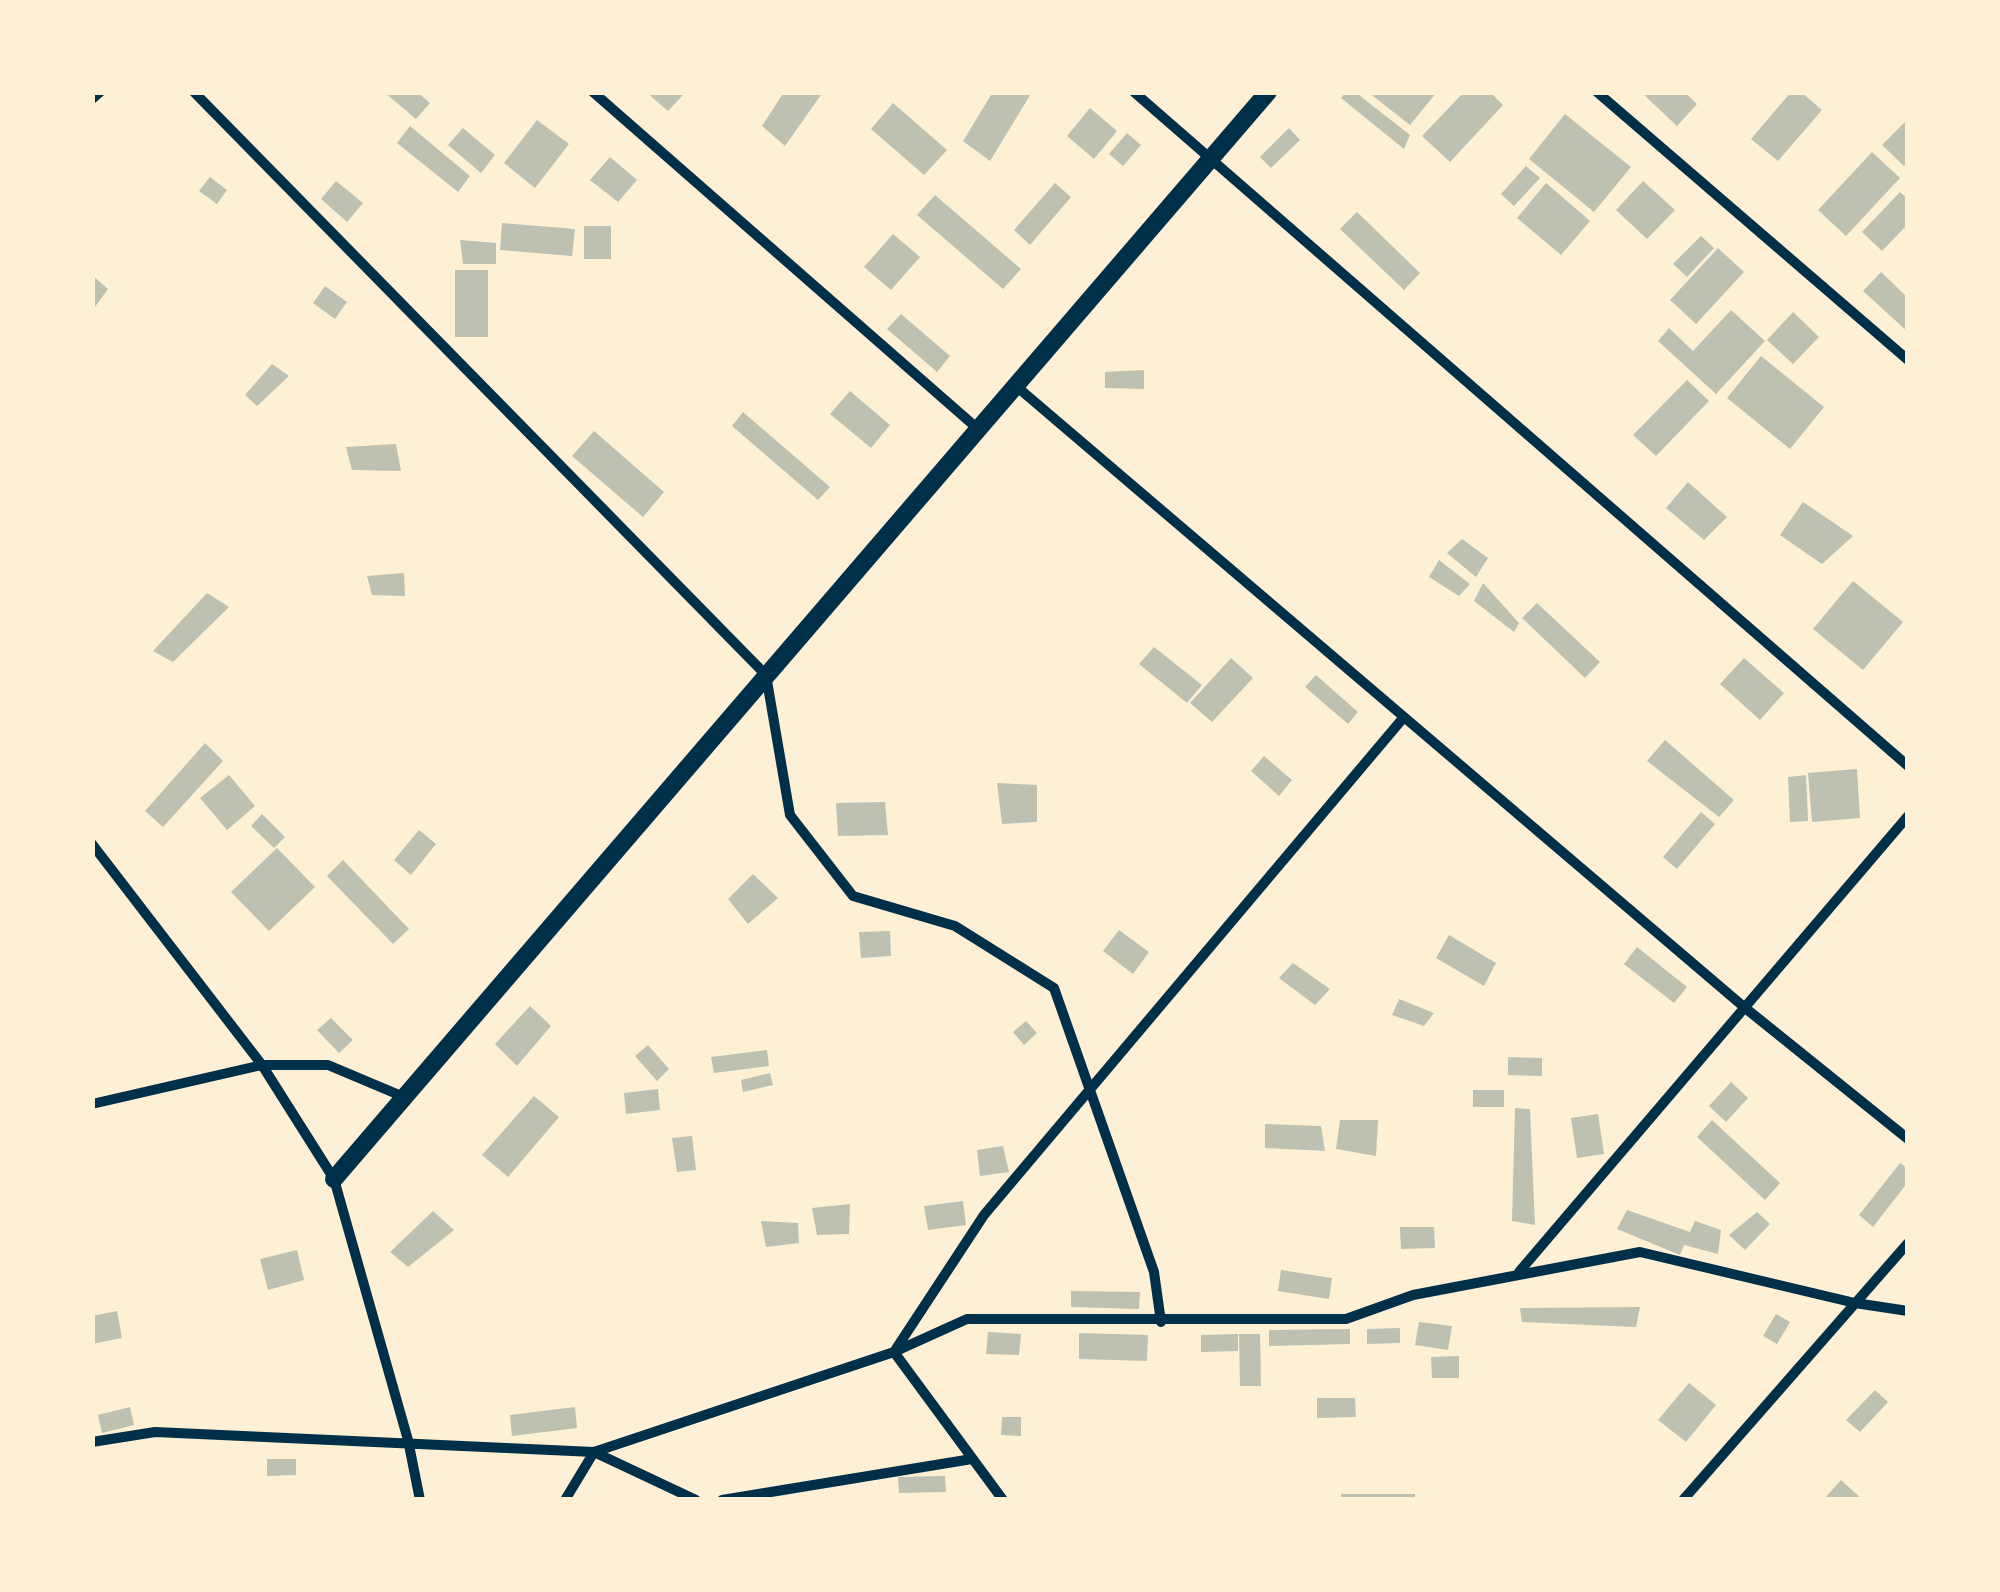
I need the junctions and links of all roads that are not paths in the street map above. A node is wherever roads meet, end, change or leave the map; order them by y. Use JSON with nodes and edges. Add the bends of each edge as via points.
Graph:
{"nodes":[{"id":1,"x":100,"y":92,"type":"edge"},
{"id":2,"x":194,"y":92,"type":"edge"},
{"id":3,"x":593,"y":92,"type":"edge"},
{"id":4,"x":1134,"y":92,"type":"edge"},
{"id":5,"x":1268,"y":92,"type":"edge"},
{"id":6,"x":1597,"y":92,"type":"edge"},
{"id":7,"x":92,"y":99,"type":"edge"},
{"id":8,"x":1211,"y":159,"type":"junction"},
{"id":9,"x":1908,"y":360,"type":"edge"},
{"id":10,"x":1016,"y":386,"type":"junction"},
{"id":11,"x":978,"y":429,"type":"junction"},
{"id":12,"x":766,"y":675,"type":"junction"},
{"id":13,"x":1404,"y":717,"type":"junction"},
{"id":14,"x":1908,"y":766,"type":"edge"},
{"id":15,"x":1908,"y":816,"type":"edge"},
{"id":16,"x":92,"y":844,"type":"edge"},
{"id":17,"x":1744,"y":1007,"type":"junction"},
{"id":18,"x":262,"y":1065,"type":"junction"},
{"id":19,"x":1090,"y":1090,"type":"junction"},
{"id":20,"x":404,"y":1097,"type":"junction"},
{"id":21,"x":92,"y":1104,"type":"edge"},
{"id":22,"x":1908,"y":1139,"type":"edge"},
{"id":23,"x":334,"y":1178,"type":"junction"},
{"id":24,"x":1908,"y":1243,"type":"edge"},
{"id":25,"x":1518,"y":1272,"type":"junction"},
{"id":26,"x":1856,"y":1303,"type":"junction"},
{"id":27,"x":1908,"y":1311,"type":"edge"},
{"id":28,"x":1161,"y":1322,"type":"junction"},
{"id":29,"x":894,"y":1352,"type":"junction"},
{"id":30,"x":408,"y":1440,"type":"junction"},
{"id":31,"x":92,"y":1442,"type":"edge"},
{"id":32,"x":594,"y":1452,"type":"junction"},
{"id":33,"x":972,"y":1459,"type":"junction"},
{"id":34,"x":992,"y":1484,"type":"junction"},
{"id":35,"x":420,"y":1500,"type":"edge"},
{"id":36,"x":566,"y":1500,"type":"edge"},
{"id":37,"x":696,"y":1500,"type":"edge"},
{"id":38,"x":722,"y":1500,"type":"edge"},
{"id":39,"x":993,"y":1500,"type":"edge"},
{"id":40,"x":1003,"y":1500,"type":"edge"},
{"id":41,"x":1684,"y":1500,"type":"edge"}],
"edges":[{"from":1,"to":7,"type":"street"},
{"from":2,"to":12,"type":"street"},
{"from":3,"to":11,"type":"street"},
{"from":4,"to":8,"type":"street"},
{"from":5,"to":8,"type":"street"},
{"from":6,"to":9,"type":"street"},
{"from":8,"to":10,"type":"street"},
{"from":8,"to":14,"type":"street"},
{"from":10,"to":11,"type":"street"},
{"from":10,"to":13,"type":"street"},
{"from":11,"to":12,"type":"street"},
{"from":12,"to":19,"type":"street","via":[[790,815],[853,896],[955,926],[1054,988]]},
{"from":12,"to":20,"type":"street"},
{"from":13,"to":17,"type":"street"},
{"from":13,"to":19,"type":"street"},
{"from":15,"to":17,"type":"street"},
{"from":16,"to":18,"type":"street"},
{"from":17,"to":22,"type":"street"},
{"from":17,"to":25,"type":"street"},
{"from":18,"to":20,"type":"street","via":[[328,1065]]},
{"from":18,"to":21,"type":"street"},
{"from":18,"to":23,"type":"street"},
{"from":19,"to":28,"type":"street","via":[[1154,1272]]},
{"from":19,"to":29,"type":"street","via":[[984,1215]]},
{"from":20,"to":23,"type":"street"},
{"from":23,"to":30,"type":"street"},
{"from":24,"to":26,"type":"street"},
{"from":25,"to":26,"type":"street","via":[[1640,1252]]},
{"from":25,"to":28,"type":"street","via":[[1413,1295],[1346,1319]]},
{"from":26,"to":27,"type":"street"},
{"from":26,"to":41,"type":"street"},
{"from":28,"to":29,"type":"street","via":[[967,1319]]},
{"from":29,"to":32,"type":"street"},
{"from":29,"to":33,"type":"street"},
{"from":30,"to":31,"type":"street","via":[[155,1432]]},
{"from":30,"to":32,"type":"street"},
{"from":30,"to":35,"type":"street"},
{"from":32,"to":36,"type":"street"},
{"from":32,"to":37,"type":"street"},
{"from":33,"to":34,"type":"street"},
{"from":33,"to":38,"type":"street"},
{"from":34,"to":39,"type":"street"},
{"from":34,"to":40,"type":"street"}]}
